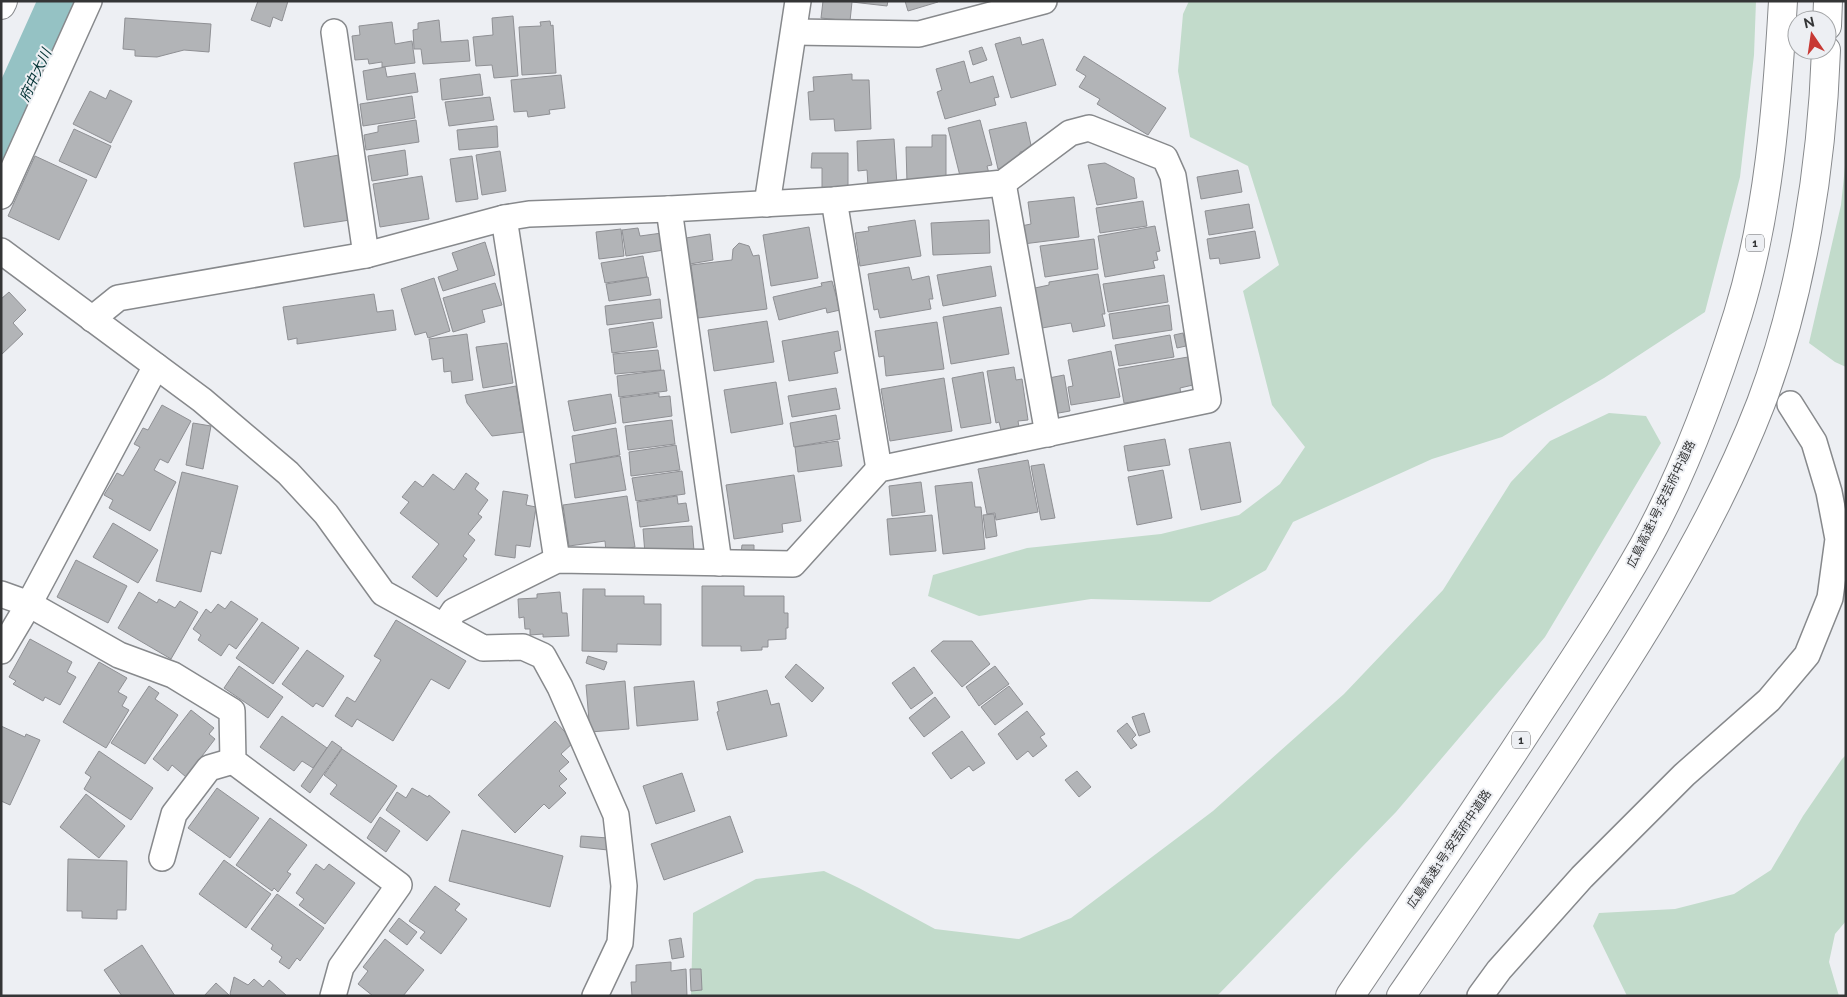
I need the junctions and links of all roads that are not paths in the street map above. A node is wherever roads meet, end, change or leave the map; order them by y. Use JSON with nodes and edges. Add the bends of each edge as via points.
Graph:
{"nodes":[{"id":1,"x":3,"y":1,"type":"edge"},
{"id":2,"x":89,"y":1,"type":"edge"},
{"id":3,"x":798,"y":1,"type":"edge"},
{"id":4,"x":1044,"y":1,"type":"edge"},
{"id":5,"x":1783,"y":1,"type":"edge"},
{"id":6,"x":1,"y":5,"type":"edge"},
{"id":7,"x":334,"y":32,"type":"dead end"},
{"id":8,"x":794,"y":32,"type":"junction"},
{"id":9,"x":1825,"y":60,"type":"edge"},
{"id":10,"x":1003,"y":183,"type":"junction"},
{"id":11,"x":1,"y":196,"type":"edge"},
{"id":12,"x":834,"y":200,"type":"junction"},
{"id":13,"x":767,"y":204,"type":"junction"},
{"id":14,"x":670,"y":209,"type":"junction"},
{"id":15,"x":504,"y":218,"type":"junction"},
{"id":16,"x":1,"y":251,"type":"edge"},
{"id":17,"x":366,"y":255,"type":"junction"},
{"id":18,"x":92,"y":319,"type":"junction"},
{"id":19,"x":156,"y":366,"type":"junction"},
{"id":20,"x":1790,"y":404,"type":"dead end"},
{"id":21,"x":1048,"y":434,"type":"junction"},
{"id":22,"x":879,"y":469,"type":"junction"},
{"id":23,"x":557,"y":560,"type":"junction"},
{"id":24,"x":719,"y":564,"type":"junction"},
{"id":25,"x":1,"y":594,"type":"edge"},
{"id":26,"x":29,"y":604,"type":"junction"},
{"id":27,"x":444,"y":626,"type":"junction"},
{"id":28,"x":1,"y":651,"type":"edge"},
{"id":29,"x":232,"y":761,"type":"junction"},
{"id":30,"x":162,"y":858,"type":"dead end"},
{"id":31,"x":332,"y":996,"type":"edge"},
{"id":32,"x":595,"y":996,"type":"edge"},
{"id":33,"x":1350,"y":996,"type":"edge"},
{"id":34,"x":1401,"y":996,"type":"edge"},
{"id":35,"x":1480,"y":996,"type":"edge"}],
"edges":[{"from":1,"to":6,"type":"main road"},
{"from":2,"to":11,"type":"street"},
{"from":3,"to":8,"type":"street"},
{"from":4,"to":8,"type":"street","via":[[919,34]]},
{"from":5,"to":33,"type":"main road","name":"広島高速1号;安芸府中道路","number":"1","via":[[1771,156],[1757,236],[1739,311],[1712,391],[1677,474],[1645,542],[1604,612]]},
{"from":7,"to":17,"type":"street"},
{"from":8,"to":13,"type":"street"},
{"from":9,"to":34,"type":"main road","via":[[1819,157],[1788,318],[1764,392],[1728,482],[1646,631],[1557,769]]},
{"from":10,"to":12,"type":"street"},
{"from":10,"to":21,"type":"street"},
{"from":10,"to":21,"type":"street","via":[[1070,132],[1089,128],[1165,158],[1174,176],[1208,400]]},
{"from":12,"to":13,"type":"street"},
{"from":12,"to":22,"type":"street"},
{"from":13,"to":14,"type":"street"},
{"from":14,"to":15,"type":"street","via":[[530,214]]},
{"from":14,"to":24,"type":"street"},
{"from":15,"to":17,"type":"street"},
{"from":15,"to":23,"type":"street"},
{"from":16,"to":18,"type":"street"},
{"from":17,"to":18,"type":"street","via":[[118,298]]},
{"from":18,"to":19,"type":"street"},
{"from":19,"to":26,"type":"street"},
{"from":19,"to":27,"type":"street","via":[[202,400],[288,473],[326,514],[383,594]]},
{"from":20,"to":35,"type":"street","via":[[1814,442],[1829,492],[1838,539],[1830,598],[1807,655],[1770,700],[1684,775],[1582,877]]},
{"from":21,"to":22,"type":"street"},
{"from":22,"to":24,"type":"street","via":[[793,564]]},
{"from":23,"to":24,"type":"street"},
{"from":23,"to":27,"type":"street","via":[[454,611]]},
{"from":25,"to":26,"type":"street"},
{"from":26,"to":28,"type":"street"},
{"from":26,"to":29,"type":"street","via":[[119,654],[173,675],[232,711]]},
{"from":27,"to":32,"type":"street","via":[[484,648],[523,647],[543,656],[560,686],[616,815],[624,886],[620,943]]},
{"from":29,"to":30,"type":"street","via":[[209,768],[174,814]]},
{"from":29,"to":31,"type":"street","via":[[399,885],[341,967]]}]}
